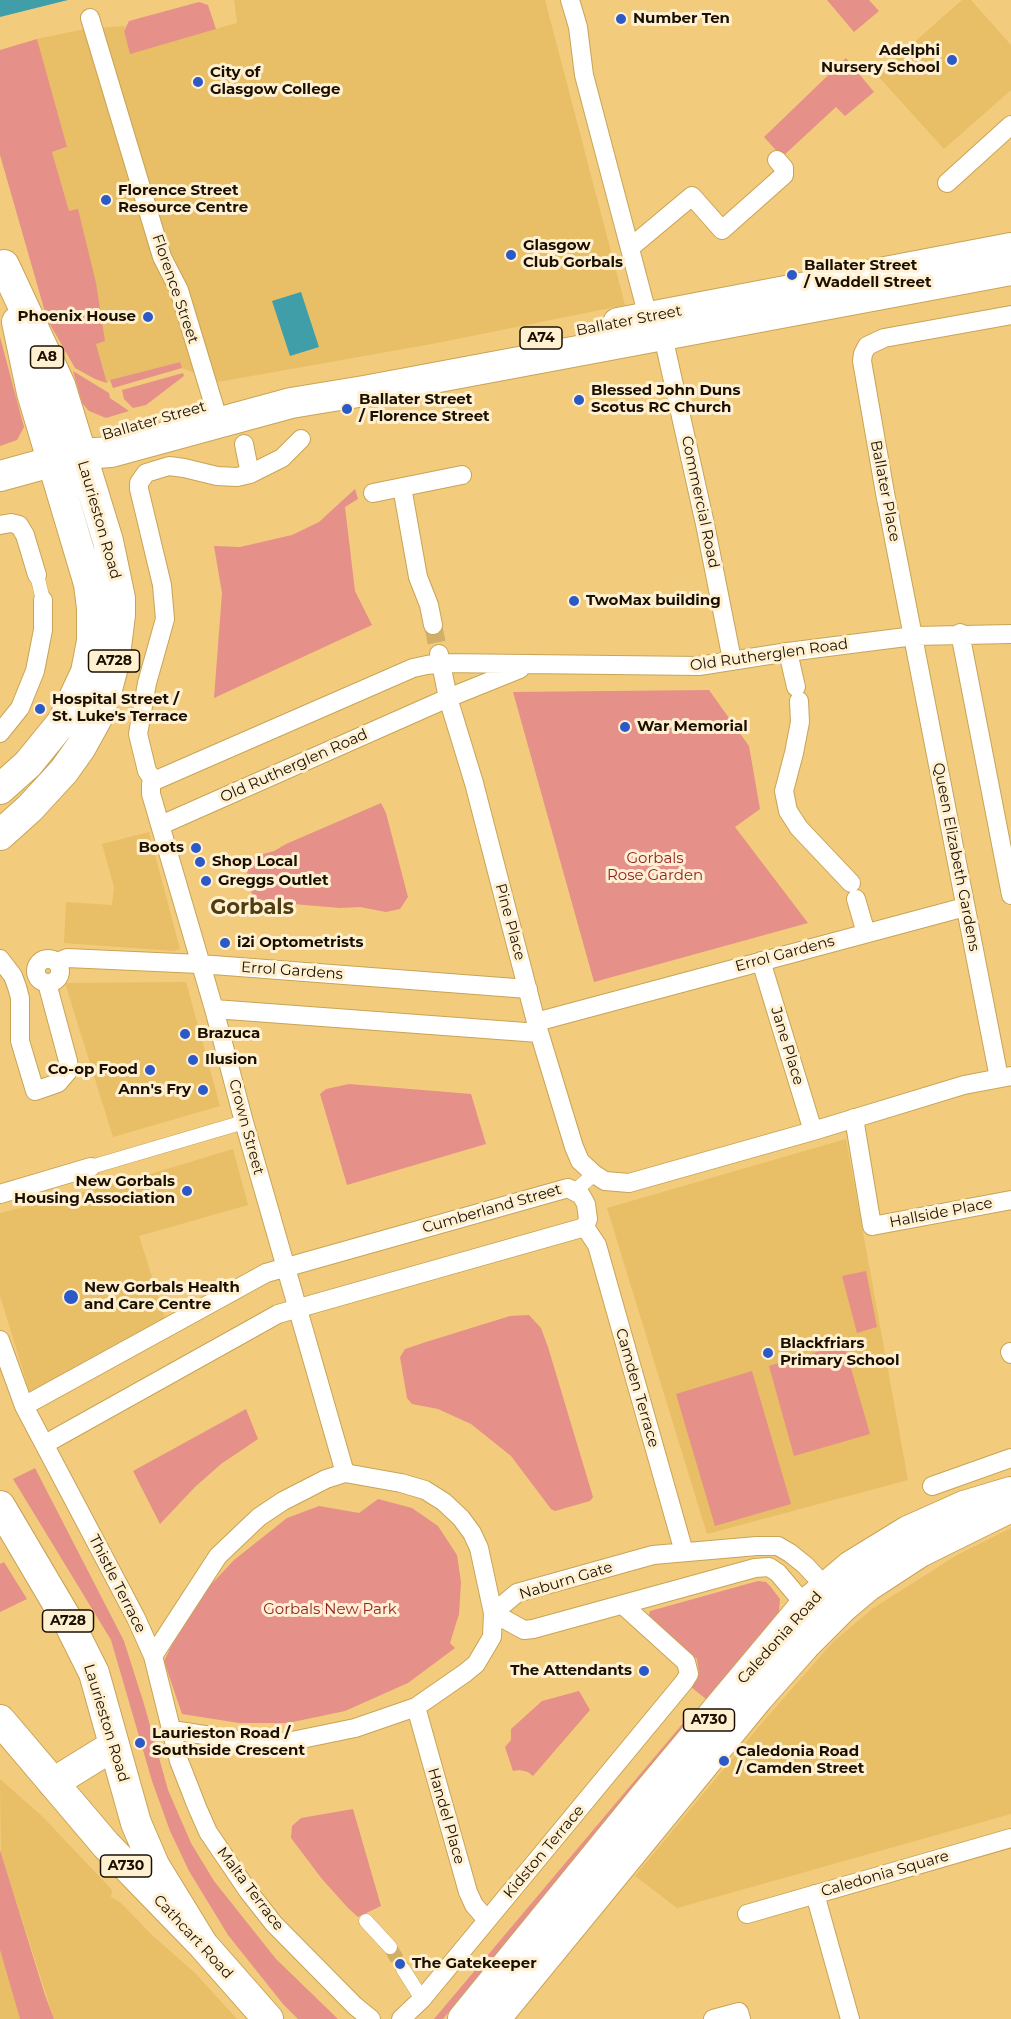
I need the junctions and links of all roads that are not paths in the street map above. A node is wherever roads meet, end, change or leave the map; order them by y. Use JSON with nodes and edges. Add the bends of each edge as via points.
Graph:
{"nodes":[{"id":1,"x":570,"y":0,"type":"edge"},
{"id":2,"x":90,"y":18,"type":"dead end"},
{"id":3,"x":1011,"y":125,"type":"edge"},
{"id":4,"x":777,"y":160,"type":"dead end"},
{"id":5,"x":947,"y":183,"type":"dead end"},
{"id":6,"x":632,"y":248,"type":"junction"},
{"id":7,"x":1011,"y":248,"type":"edge"},
{"id":8,"x":2,"y":257,"type":"edge"},
{"id":9,"x":1011,"y":270,"type":"edge"},
{"id":10,"x":1011,"y":315,"type":"edge"},
{"id":11,"x":656,"y":326,"type":"junction"},
{"id":12,"x":216,"y":413,"type":"junction"},
{"id":13,"x":301,"y":439,"type":"dead end"},
{"id":14,"x":244,"y":444,"type":"dead end"},
{"id":15,"x":66,"y":458,"type":"junction"},
{"id":16,"x":250,"y":474,"type":"junction"},
{"id":17,"x":462,"y":475,"type":"dead end"},
{"id":18,"x":0,"y":476,"type":"edge"},
{"id":19,"x":402,"y":487,"type":"junction"},
{"id":20,"x":374,"y":493,"type":"dead end"},
{"id":21,"x":0,"y":525,"type":"edge"},
{"id":22,"x":38,"y":575,"type":"joint"},
{"id":23,"x":43,"y":600,"type":"joint"},
{"id":24,"x":433,"y":625,"type":"tunnel mouth"},
{"id":25,"x":960,"y":633,"type":"junction"},
{"id":26,"x":1011,"y":634,"type":"edge"},
{"id":27,"x":914,"y":636,"type":"junction"},
{"id":28,"x":788,"y":652,"type":"junction"},
{"id":29,"x":441,"y":659,"type":"junction"},
{"id":30,"x":732,"y":660,"type":"junction"},
{"id":31,"x":527,"y":666,"type":"junction"},
{"id":32,"x":448,"y":698,"type":"junction"},
{"id":33,"x":0,"y":733,"type":"edge"},
{"id":34,"x":154,"y":782,"type":"junction"},
{"id":35,"x":0,"y":789,"type":"edge"},
{"id":36,"x":161,"y":825,"type":"junction"},
{"id":37,"x":998,"y":828,"type":"junction"},
{"id":38,"x":0,"y":835,"type":"edge"},
{"id":39,"x":1011,"y":842,"type":"edge"},
{"id":40,"x":1011,"y":895,"type":"edge"},
{"id":41,"x":965,"y":907,"type":"junction"},
{"id":42,"x":866,"y":933,"type":"junction"},
{"id":43,"x":0,"y":959,"type":"edge"},
{"id":44,"x":761,"y":961,"type":"junction"},
{"id":45,"x":200,"y":964,"type":"junction"},
{"id":46,"x":528,"y":989,"type":"junction"},
{"id":47,"x":214,"y":1009,"type":"junction"},
{"id":48,"x":538,"y":1027,"type":"junction"},
{"id":49,"x":1005,"y":1077,"type":"edge"},
{"id":50,"x":854,"y":1118,"type":"junction"},
{"id":51,"x":244,"y":1122,"type":"junction"},
{"id":52,"x":813,"y":1131,"type":"junction"},
{"id":53,"x":91,"y":1167,"type":"joint"},
{"id":54,"x":594,"y":1174,"type":"junction"},
{"id":55,"x":575,"y":1191,"type":"junction"},
{"id":56,"x":0,"y":1194,"type":"edge"},
{"id":57,"x":1011,"y":1200,"type":"edge"},
{"id":58,"x":585,"y":1227,"type":"junction"},
{"id":59,"x":286,"y":1268,"type":"junction"},
{"id":60,"x":297,"y":1308,"type":"junction"},
{"id":61,"x":0,"y":1340,"type":"edge"},
{"id":62,"x":24,"y":1406,"type":"junction"},
{"id":63,"x":45,"y":1444,"type":"junction"},
{"id":64,"x":1011,"y":1458,"type":"edge"},
{"id":65,"x":345,"y":1473,"type":"junction"},
{"id":66,"x":932,"y":1486,"type":"dead end"},
{"id":67,"x":1011,"y":1492,"type":"edge"},
{"id":68,"x":0,"y":1506,"type":"edge"},
{"id":69,"x":1011,"y":1507,"type":"edge"},
{"id":70,"x":684,"y":1552,"type":"junction"},
{"id":71,"x":623,"y":1605,"type":"junction"},
{"id":72,"x":824,"y":1606,"type":"junction"},
{"id":73,"x":493,"y":1613,"type":"junction"},
{"id":74,"x":153,"y":1656,"type":"junction"},
{"id":75,"x":416,"y":1707,"type":"junction"},
{"id":76,"x":0,"y":1720,"type":"edge"},
{"id":77,"x":172,"y":1730,"type":"junction"},
{"id":78,"x":113,"y":1746,"type":"junction"},
{"id":79,"x":52,"y":1783,"type":"junction"},
{"id":80,"x":1011,"y":1838,"type":"edge"},
{"id":81,"x":815,"y":1894,"type":"junction"},
{"id":82,"x":747,"y":1914,"type":"dead end"},
{"id":83,"x":487,"y":1920,"type":"junction"},
{"id":84,"x":366,"y":1921,"type":"dead end"},
{"id":85,"x":203,"y":1945,"type":"junction"},
{"id":86,"x":390,"y":1947,"type":"tunnel mouth"},
{"id":87,"x":403,"y":1969,"type":"tunnel mouth"},
{"id":88,"x":422,"y":1999,"type":"junction"},
{"id":89,"x":268,"y":2019,"type":"edge"},
{"id":90,"x":371,"y":2019,"type":"edge"},
{"id":91,"x":401,"y":2019,"type":"edge"},
{"id":92,"x":463,"y":2019,"type":"edge"},
{"id":93,"x":495,"y":2019,"type":"edge"},
{"id":94,"x":713,"y":2019,"type":"edge"},
{"id":95,"x":741,"y":2019,"type":"edge"},
{"id":96,"x":850,"y":2019,"type":"edge"}],
"edges":[{"from":1,"to":6,"type":"street","name":"Commercial Road","via":[[584,75]]},
{"from":2,"to":12,"type":"street","name":"Florence Street","via":[[162,256],[179,290]]},
{"from":3,"to":5,"type":"street"},
{"from":4,"to":6,"type":"street","via":[[784,175],[722,230],[692,196]]},
{"from":6,"to":11,"type":"street","name":"Commercial Road"},
{"from":7,"to":11,"type":"main road","name":"Ballater Street","number":"A74"},
{"from":8,"to":15,"type":"main road","number":"A8","via":[[32,393]]},
{"from":9,"to":11,"type":"main road","name":"Ballater Street","number":"A74"},
{"from":10,"to":27,"type":"street","name":"Ballater Place","via":[[884,338],[867,346],[862,354]]},
{"from":11,"to":12,"type":"main road","name":"Ballater Street","number":"A74","via":[[364,391]]},
{"from":11,"to":30,"type":"street","name":"Commercial Road","via":[[705,524]]},
{"from":12,"to":15,"type":"main road","name":"Ballater Street","number":"A74","via":[[111,452]]},
{"from":13,"to":16,"type":"street","via":[[282,458]]},
{"from":14,"to":16,"type":"street"},
{"from":15,"to":18,"type":"main road","name":"Ballater Street"},
{"from":15,"to":35,"type":"main road","name":"Laurieston Road","number":"A728","via":[[89,584],[92,642],[86,672],[63,721],[28,764]]},
{"from":15,"to":38,"type":"main road","name":"Laurieston Road","number":"A728","via":[[108,541],[120,598],[114,663],[97,718],[81,747],[30,808]]},
{"from":16,"to":34,"type":"street","name":"Crown Street","via":[[216,477],[169,466],[146,473],[140,483],[162,585],[165,619],[138,734],[147,771]]},
{"from":17,"to":19,"type":"street"},
{"from":19,"to":20,"type":"street"},
{"from":19,"to":24,"type":"street","via":[[418,577]]},
{"from":21,"to":22,"type":"street","via":[[19,525]]},
{"from":22,"to":23,"type":"street"},
{"from":23,"to":33,"type":"street","via":[[43,630],[35,671],[20,708]]},
{"from":25,"to":26,"type":"street","name":"Old Rutherglen Road"},
{"from":25,"to":27,"type":"street","name":"Old Rutherglen Road"},
{"from":25,"to":37,"type":"street"},
{"from":27,"to":28,"type":"street","name":"Old Rutherglen Road"},
{"from":27,"to":41,"type":"street","name":"Queen Elizabeth Gardens"},
{"from":28,"to":30,"type":"street","name":"Old Rutherglen Road"},
{"from":28,"to":42,"type":"street","via":[[800,722],[784,791],[788,811],[854,891]]},
{"from":29,"to":31,"type":"street","name":"Old Rutherglen Road"},
{"from":29,"to":32,"type":"street","name":"Pine Place"},
{"from":29,"to":34,"type":"street","name":"Old Rutherglen Road"},
{"from":30,"to":31,"type":"street","name":"Old Rutherglen Road","via":[[699,666]]},
{"from":31,"to":32,"type":"street","name":"Old Rutherglen Road"},
{"from":32,"to":36,"type":"street","name":"Old Rutherglen Road"},
{"from":32,"to":46,"type":"street","name":"Pine Place"},
{"from":34,"to":36,"type":"street","name":"Crown Street","via":[[151,795]]},
{"from":36,"to":45,"type":"street","name":"Crown Street"},
{"from":37,"to":39,"type":"street"},
{"from":37,"to":40,"type":"street"},
{"from":41,"to":42,"type":"street","name":"Errol Gardens"},
{"from":41,"to":49,"type":"street","name":"Queen Elizabeth Gardens"},
{"from":42,"to":44,"type":"street","name":"Errol Gardens"},
{"from":43,"to":45,"type":"street","name":"Errol Gardens","via":[[13,976],[20,998],[20,1041],[35,1091],[58,1083],[69,1070],[47,983],[37,977],[37,965],[46,958],[57,962],[67,958]]},
{"from":44,"to":48,"type":"street","name":"Errol Gardens"},
{"from":44,"to":52,"type":"street","name":"Jane Place"},
{"from":45,"to":46,"type":"street","name":"Errol Gardens"},
{"from":45,"to":47,"type":"street","name":"Crown Street"},
{"from":46,"to":48,"type":"street","name":"Pine Place"},
{"from":47,"to":48,"type":"street","name":"Errol Gardens"},
{"from":47,"to":51,"type":"street","name":"Crown Street"},
{"from":48,"to":54,"type":"street","name":"Pine Place","via":[[574,1147],[580,1161]]},
{"from":49,"to":50,"type":"street","via":[[963,1085]]},
{"from":50,"to":52,"type":"street"},
{"from":50,"to":57,"type":"street","name":"Hallside Place","via":[[872,1226]]},
{"from":51,"to":53,"type":"street"},
{"from":51,"to":59,"type":"street","name":"Crown Street"},
{"from":52,"to":54,"type":"street","via":[[628,1183]]},
{"from":53,"to":56,"type":"street"},
{"from":54,"to":55,"type":"street","name":"Cumberland Street"},
{"from":55,"to":58,"type":"street","via":[[586,1204]]},
{"from":55,"to":59,"type":"street","name":"Cumberland Street","via":[[557,1190]]},
{"from":58,"to":60,"type":"street"},
{"from":58,"to":70,"type":"street","name":"Camden Terrace","via":[[597,1245]]},
{"from":59,"to":60,"type":"street","name":"Crown Street"},
{"from":59,"to":62,"type":"street","name":"Cumberland Street","via":[[266,1273]]},
{"from":60,"to":63,"type":"street","via":[[278,1314]]},
{"from":60,"to":65,"type":"street","name":"Crown Street"},
{"from":61,"to":62,"type":"street","name":"Thistle Terrace"},
{"from":62,"to":63,"type":"street","name":"Thistle Terrace"},
{"from":63,"to":74,"type":"street","name":"Thistle Terrace"},
{"from":64,"to":66,"type":"street"},
{"from":65,"to":73,"type":"street","via":[[425,1490],[461,1518],[479,1548]]},
{"from":65,"to":74,"type":"street","via":[[283,1501],[259,1517],[218,1556]]},
{"from":67,"to":72,"type":"main road","name":"Caledonia Road","number":"A730","via":[[964,1506],[908,1531],[851,1566]]},
{"from":68,"to":78,"type":"main road","name":"Laurieston Road","number":"A728","via":[[94,1673]]},
{"from":69,"to":72,"type":"main road","name":"Caledonia Road","number":"A730"},
{"from":70,"to":72,"type":"street","name":"Naburn Gate","via":[[778,1546],[790,1553]]},
{"from":70,"to":73,"type":"street","name":"Naburn Gate","via":[[653,1555],[517,1593]]},
{"from":71,"to":72,"type":"street","name":"Naburn Gate","via":[[769,1567]]},
{"from":71,"to":73,"type":"street","name":"Naburn Gate","via":[[524,1630]]},
{"from":71,"to":83,"type":"street","name":"Kidston Terrace","via":[[686,1662],[689,1674]]},
{"from":72,"to":92,"type":"main road","name":"Caledonia Road","number":"A730","via":[[630,1814]]},
{"from":72,"to":93,"type":"main road","name":"Caledonia Road","number":"A730","via":[[805,1645]]},
{"from":73,"to":75,"type":"street","via":[[492,1637],[476,1664]]},
{"from":74,"to":77,"type":"street","name":"Thistle Terrace"},
{"from":75,"to":77,"type":"street","via":[[355,1728],[287,1742],[237,1740]]},
{"from":75,"to":83,"type":"street","name":"Handel Place","via":[[468,1892]]},
{"from":76,"to":79,"type":"main road","name":"Cathcart Road","number":"A730"},
{"from":77,"to":90,"type":"street","name":"Malta Terrace","via":[[197,1808],[229,1864],[274,1923]]},
{"from":78,"to":79,"type":"main road"},
{"from":78,"to":85,"type":"main road","name":"Laurieston Road","number":"A728","via":[[147,1849]]},
{"from":79,"to":85,"type":"main road","name":"Cathcart Road","number":"A730"},
{"from":80,"to":81,"type":"street","name":"Caledonia Square"},
{"from":81,"to":82,"type":"street"},
{"from":81,"to":96,"type":"street","name":"Caledonia Square"},
{"from":83,"to":88,"type":"street","name":"Kidston Terrace"},
{"from":84,"to":86,"type":"street"},
{"from":85,"to":89,"type":"main road","name":"Cathcart Road","number":"A728"},
{"from":87,"to":88,"type":"street"},
{"from":88,"to":91,"type":"street","name":"Kidston Terrace"},
{"from":94,"to":95,"type":"street","via":[[739,2012]]}]}
